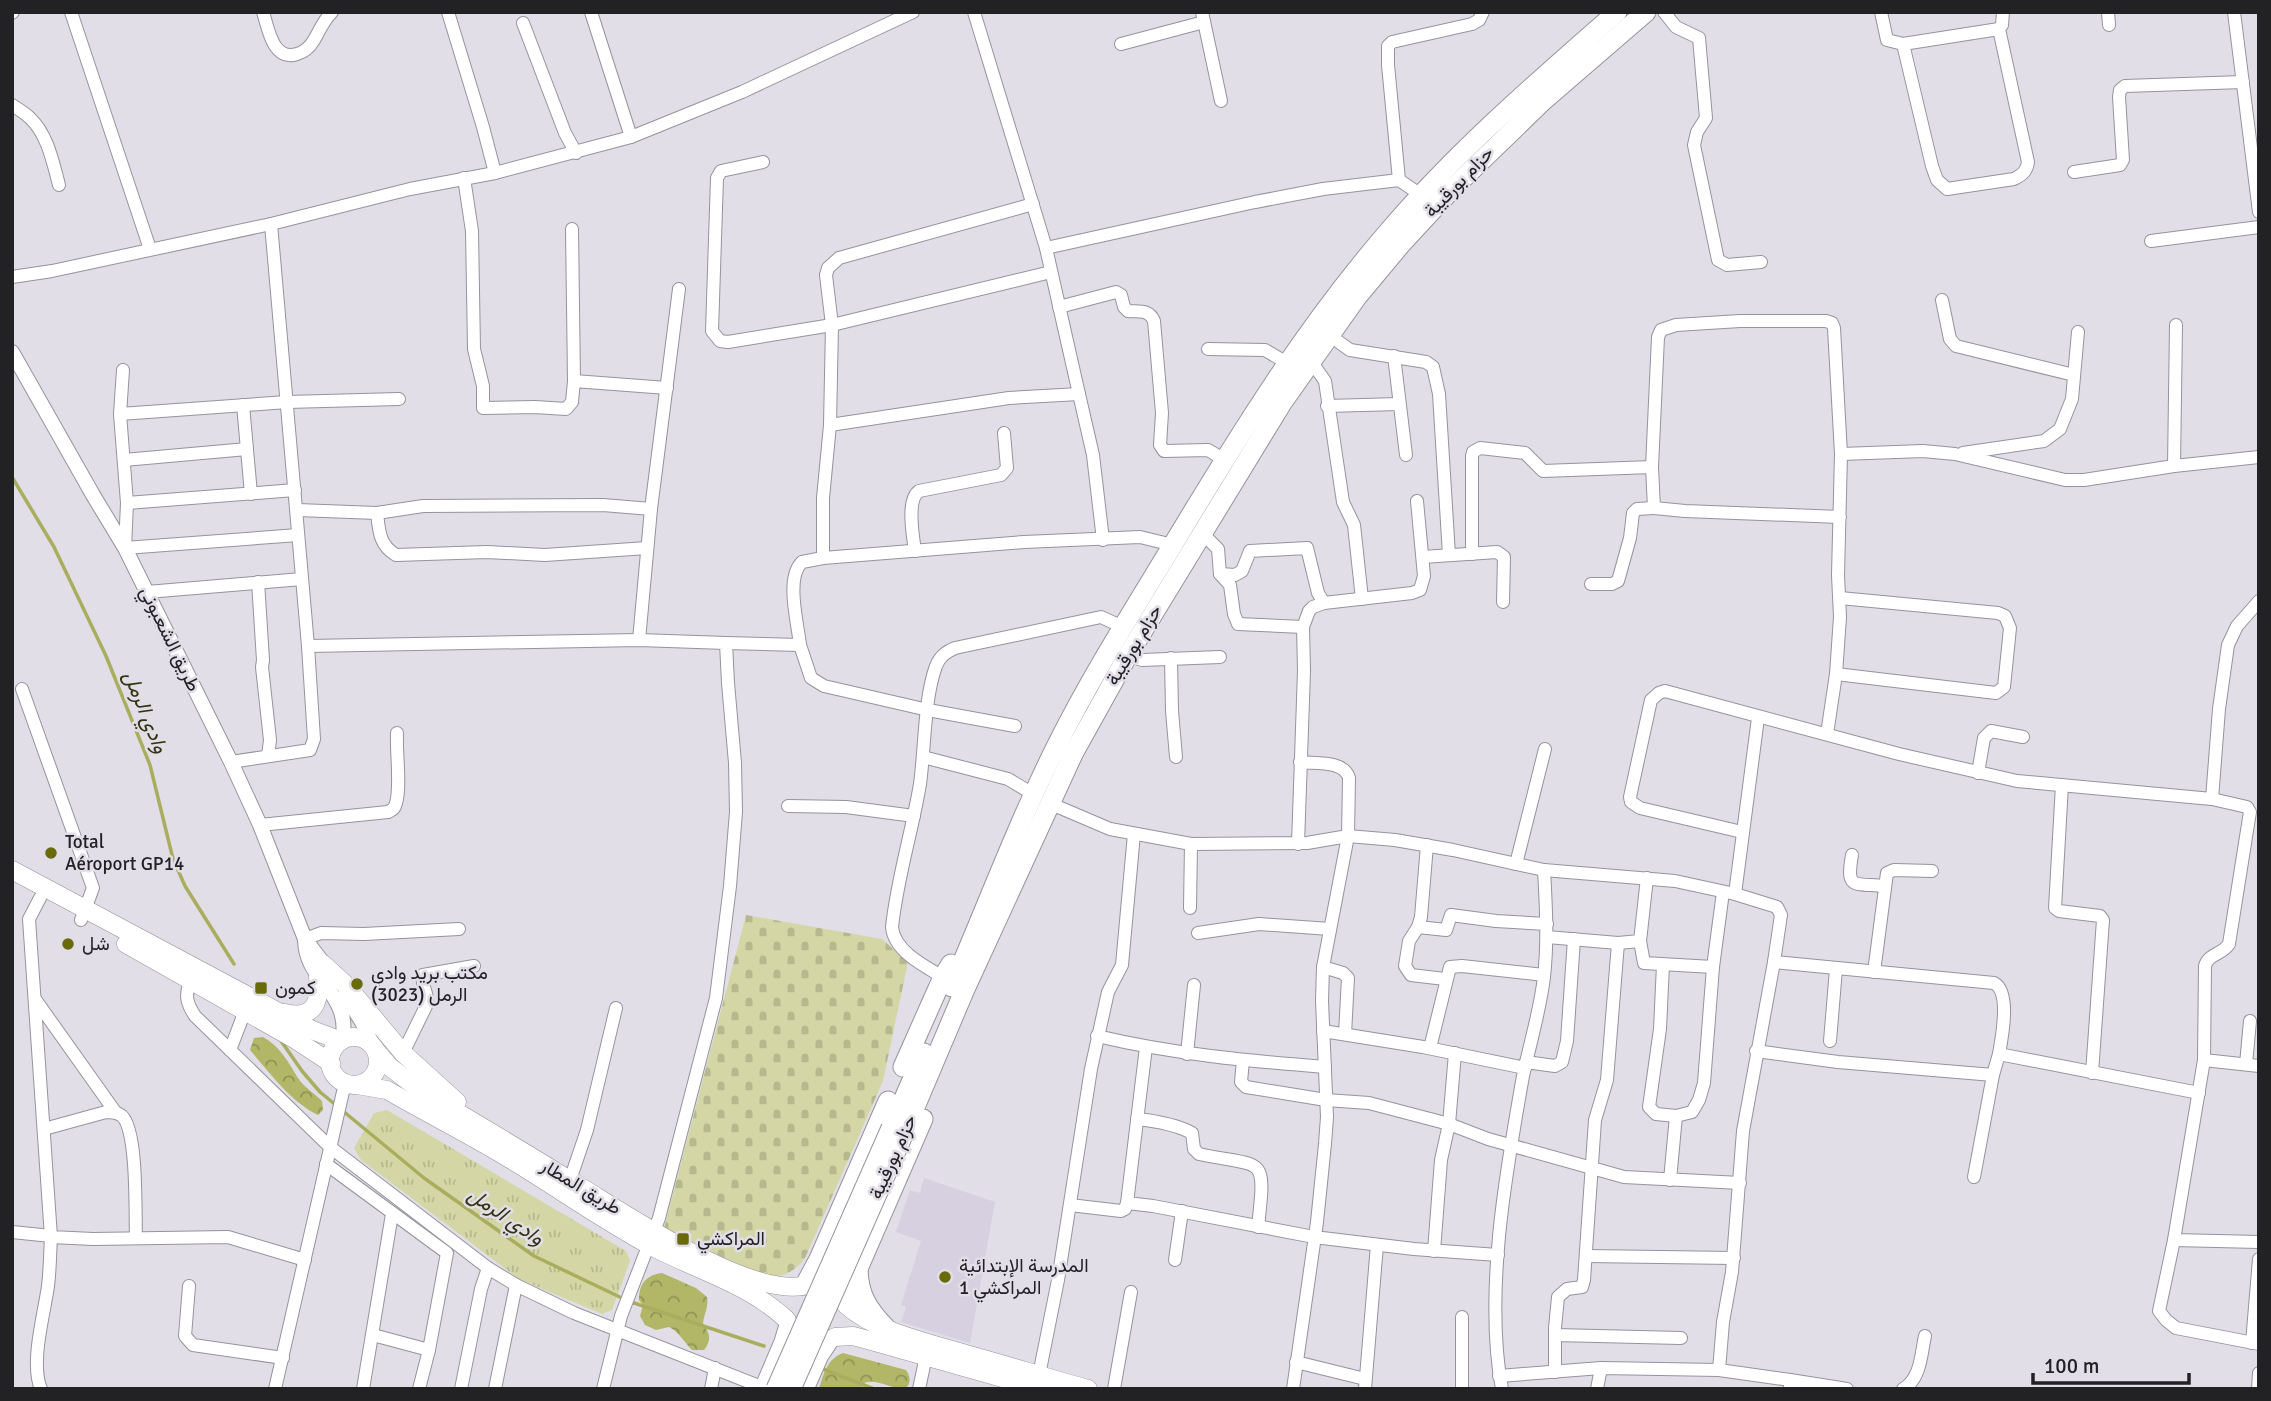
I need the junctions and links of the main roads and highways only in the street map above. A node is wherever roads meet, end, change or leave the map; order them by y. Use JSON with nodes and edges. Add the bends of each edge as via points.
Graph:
{"nodes":[{"id":1,"x":1616,"y":12,"type":"edge"},
{"id":2,"x":1646,"y":12,"type":"edge"},
{"id":3,"x":1041,"y":799,"type":"junction"},
{"id":4,"x":12,"y":870,"type":"edge"},
{"id":5,"x":12,"y":882,"type":"edge"},
{"id":6,"x":84,"y":915,"type":"junction"},
{"id":7,"x":989,"y":917,"type":"junction"},
{"id":8,"x":273,"y":1009,"type":"junction"},
{"id":9,"x":342,"y":1040,"type":"junction"},
{"id":10,"x":375,"y":1050,"type":"junction"},
{"id":11,"x":331,"y":1063,"type":"junction"},
{"id":12,"x":351,"y":1084,"type":"junction"},
{"id":13,"x":898,"y":1130,"type":"junction"},
{"id":14,"x":522,"y":1151,"type":"junction"},
{"id":15,"x":652,"y":1238,"type":"junction"},
{"id":16,"x":858,"y":1267,"type":"junction"},
{"id":17,"x":804,"y":1285,"type":"junction"},
{"id":18,"x":845,"y":1303,"type":"junction"},
{"id":19,"x":788,"y":1322,"type":"junction"},
{"id":20,"x":886,"y":1328,"type":"junction"},
{"id":21,"x":832,"y":1339,"type":"junction"},
{"id":22,"x":967,"y":1361,"type":"junction"},
{"id":23,"x":1039,"y":1384,"type":"edge"},
{"id":24,"x":762,"y":1387,"type":"edge"},
{"id":25,"x":791,"y":1389,"type":"edge"},
{"id":26,"x":804,"y":1389,"type":"edge"},
{"id":27,"x":1088,"y":1389,"type":"edge"}],
"edges":[{"from":1,"to":3,"type":"highway","name":"حزام بورقيبة","via":[[1485,130],[1343,285],[1287,362],[1123,627],[1064,732]]},
{"from":2,"to":3,"type":"highway","name":"حزام بورقيبة","via":[[1544,100],[1451,190],[1329,335],[1282,403],[1128,654],[1073,754]]},
{"from":3,"to":7,"type":"highway","name":"حزام بورقيبة"},
{"from":4,"to":6,"type":"main road"},
{"from":5,"to":6,"type":"main road"},
{"from":6,"to":8,"type":"main road"},
{"from":6,"to":11,"type":"main road"},
{"from":7,"to":13,"type":"highway","name":"حزام بورقيبة"},
{"from":7,"to":16,"type":"highway","via":[[972,1002]]},
{"from":7,"to":17,"type":"highway","via":[[943,977],[820,1259]]},
{"from":8,"to":9,"type":"main road"},
{"from":8,"to":14,"type":"main road","via":[[297,1016],[310,1011],[317,1000],[321,970],[347,986],[403,1053],[460,1105]]},
{"from":9,"to":10,"type":"main road","via":[[360,1038]]},
{"from":9,"to":11,"type":"main road","via":[[333,1050]]},
{"from":10,"to":12,"type":"main road","via":[[375,1073],[364,1083]]},
{"from":10,"to":14,"type":"main road","name":"طريق المطار","via":[[420,1090]]},
{"from":11,"to":12,"type":"main road","via":[[335,1075]]},
{"from":12,"to":15,"type":"main road","name":"طريق المطار","via":[[387,1090]]},
{"from":13,"to":24,"type":"highway","name":"حزام بورقيبة","bridge":true},
{"from":13,"to":25,"type":"highway","name":"حزام بورقيبة","bridge":true},
{"from":14,"to":15,"type":"main road","name":"طريق المطار"},
{"from":15,"to":17,"type":"main road","name":"طريق المطار","via":[[755,1280],[775,1286]]},
{"from":15,"to":19,"type":"main road","name":"طريق المطار","via":[[764,1301]]},
{"from":16,"to":18,"type":"highway"},
{"from":16,"to":20,"type":"highway","via":[[863,1299]]},
{"from":17,"to":18,"type":"main road","via":[[825,1284]]},
{"from":17,"to":19,"type":"main road","via":[[786,1307]]},
{"from":18,"to":20,"type":"main road"},
{"from":18,"to":21,"type":"main road","via":[[845,1324]]},
{"from":19,"to":21,"type":"main road","via":[[804,1340]]},
{"from":19,"to":24,"type":"highway","via":[[784,1342]]},
{"from":20,"to":22,"type":"main road"},
{"from":21,"to":22,"type":"main road","via":[[853,1336],[926,1356]]},
{"from":21,"to":26,"type":"highway","via":[[819,1355]]},
{"from":22,"to":23,"type":"main road"},
{"from":23,"to":27,"type":"main road"}]}
